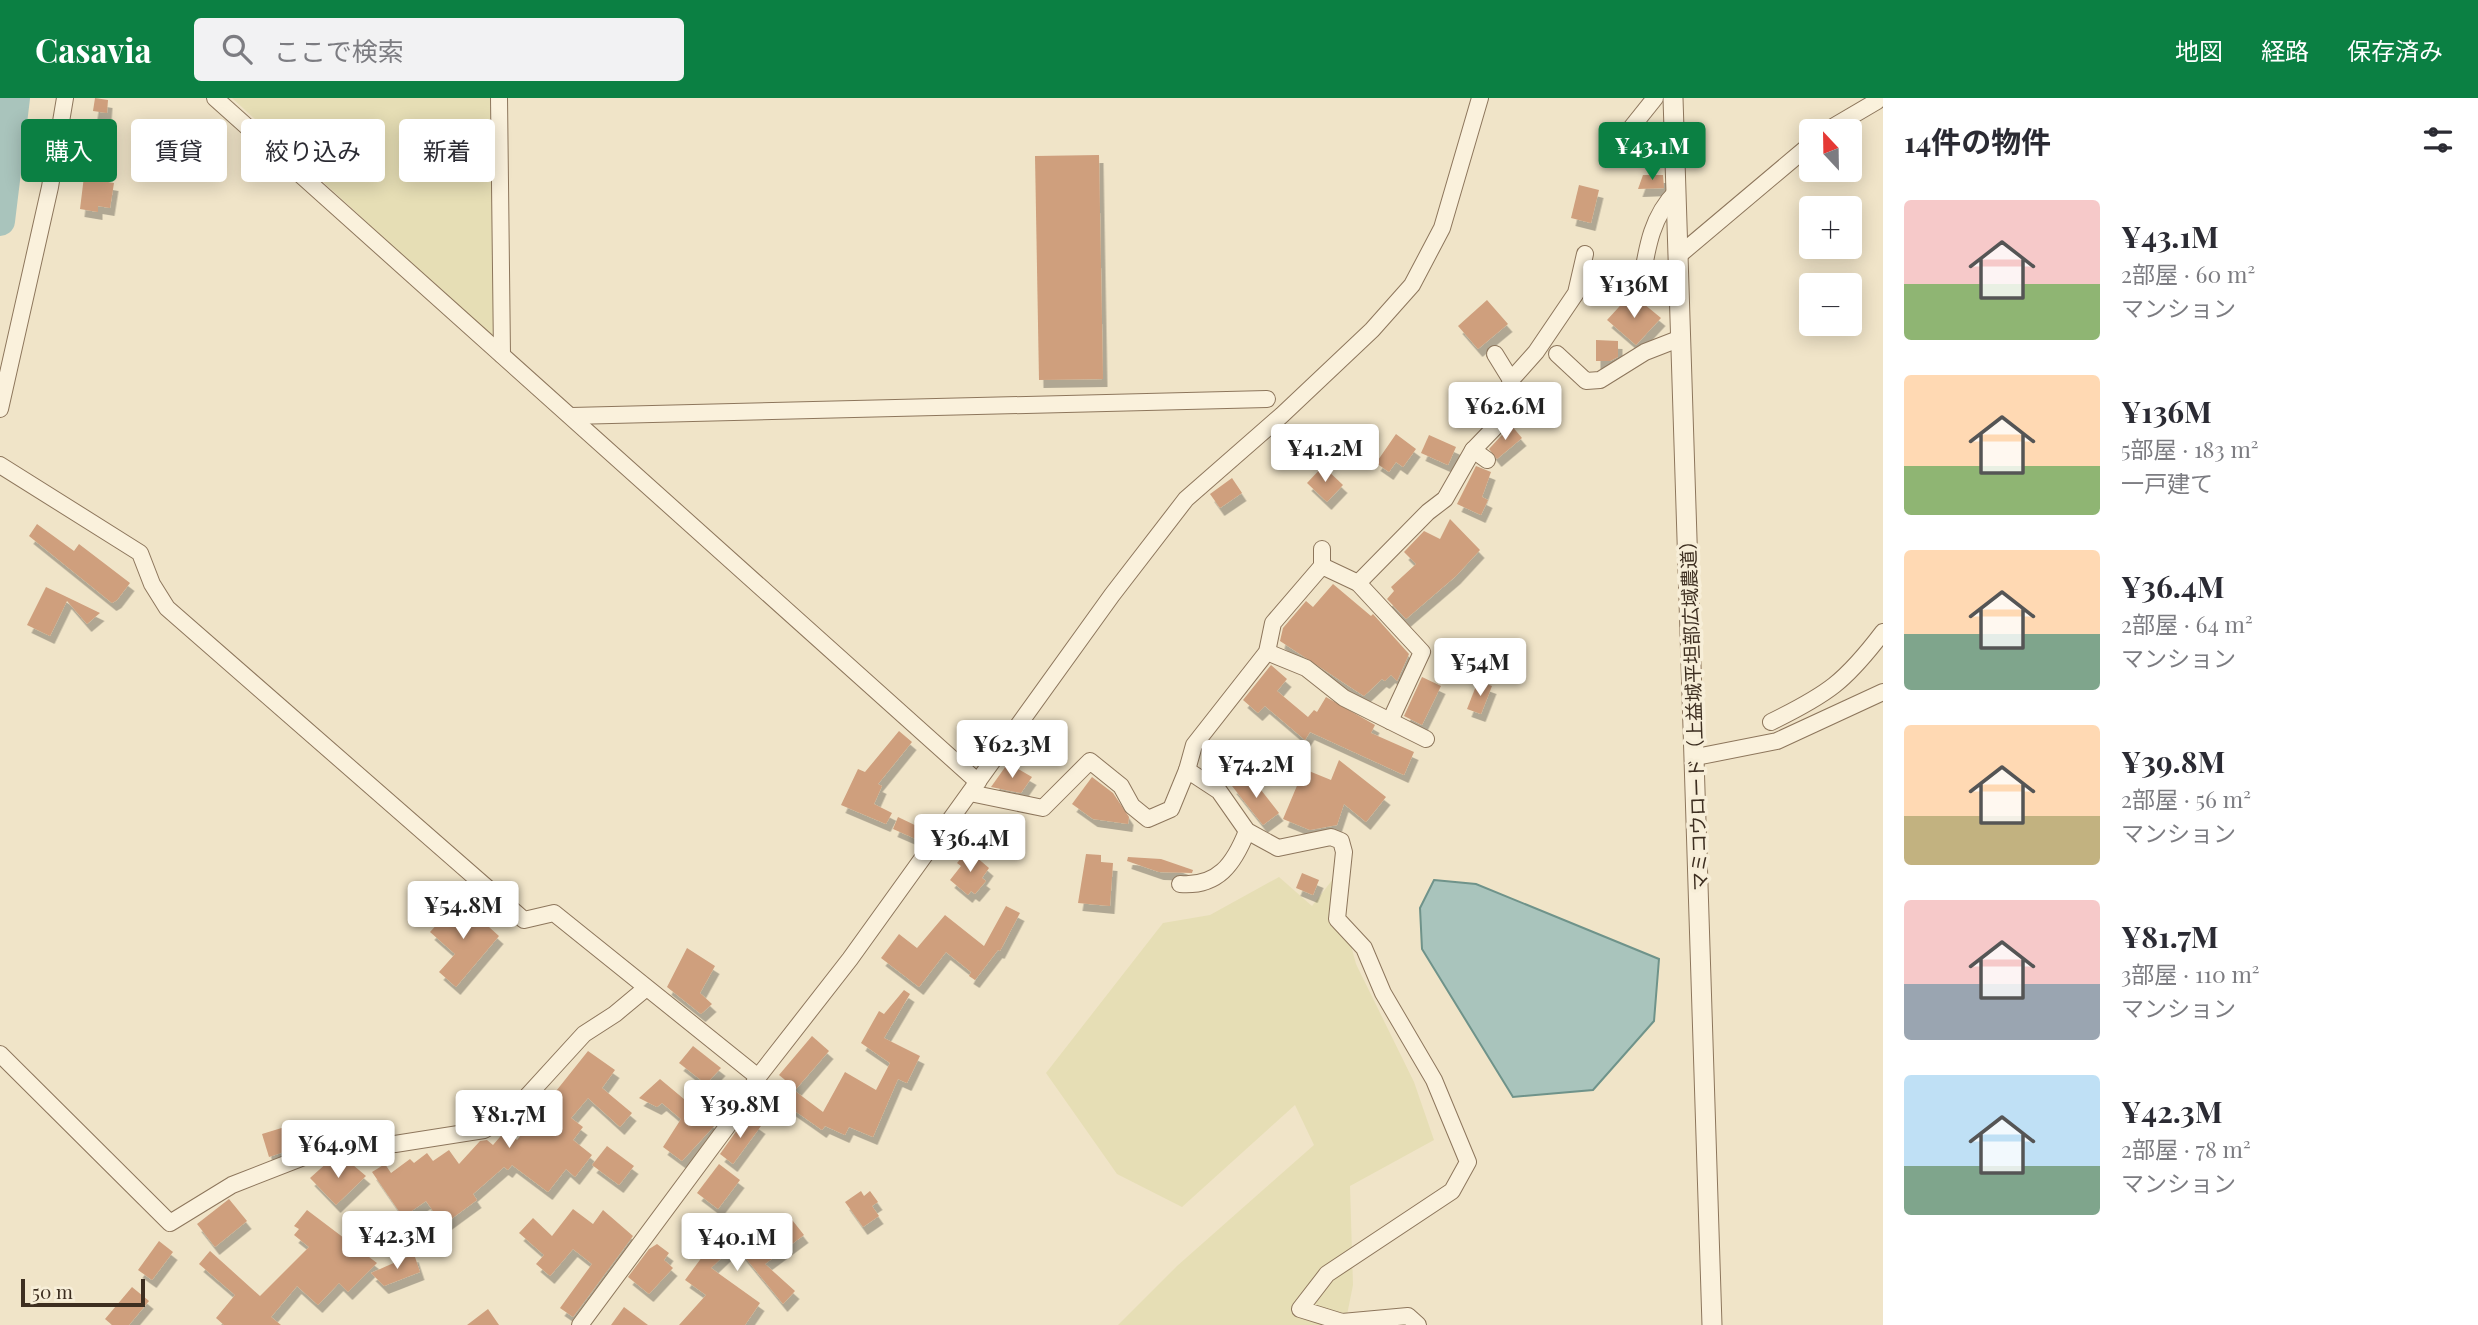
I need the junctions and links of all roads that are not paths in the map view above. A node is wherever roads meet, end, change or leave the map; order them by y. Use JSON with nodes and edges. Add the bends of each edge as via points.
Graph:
{"nodes":[{"id":1,"x":65,"y":98,"type":"edge"},
{"id":2,"x":215,"y":98,"type":"edge"},
{"id":3,"x":499,"y":98,"type":"edge"},
{"id":4,"x":1480,"y":98,"type":"edge"},
{"id":5,"x":1655,"y":98,"type":"edge"},
{"id":6,"x":1673,"y":98,"type":"edge"},
{"id":7,"x":1877,"y":101,"type":"dead end"},
{"id":8,"x":62,"y":119,"type":"edge"},
{"id":9,"x":1846,"y":119,"type":"edge"},
{"id":10,"x":1631,"y":128,"type":"dead end"},
{"id":11,"x":1799,"y":154,"type":"edge"},
{"id":12,"x":50,"y":182,"type":"edge"},
{"id":13,"x":1676,"y":192,"type":"junction"},
{"id":14,"x":1586,"y":254,"type":"dead end"},
{"id":15,"x":1678,"y":256,"type":"junction"},
{"id":16,"x":1639,"y":295,"type":"dead end"},
{"id":17,"x":1681,"y":338,"type":"junction"},
{"id":18,"x":1495,"y":354,"type":"dead end"},
{"id":19,"x":1557,"y":354,"type":"dead end"},
{"id":20,"x":502,"y":355,"type":"junction"},
{"id":21,"x":1511,"y":380,"type":"junction"},
{"id":22,"x":1267,"y":399,"type":"dead end"},
{"id":23,"x":0,"y":409,"type":"edge"},
{"id":24,"x":572,"y":416,"type":"junction"},
{"id":25,"x":1473,"y":450,"type":"junction"},
{"id":26,"x":1487,"y":460,"type":"dead end"},
{"id":27,"x":0,"y":465,"type":"edge"},
{"id":28,"x":1322,"y":549,"type":"dead end"},
{"id":29,"x":1322,"y":566,"type":"junction"},
{"id":30,"x":1358,"y":583,"type":"junction"},
{"id":31,"x":1883,"y":632,"type":"edge"},
{"id":32,"x":1266,"y":652,"type":"junction"},
{"id":33,"x":1883,"y":692,"type":"edge"},
{"id":34,"x":1390,"y":721,"type":"junction"},
{"id":35,"x":1772,"y":722,"type":"dead end"},
{"id":36,"x":1426,"y":739,"type":"dead end"},
{"id":37,"x":1696,"y":757,"type":"junction"},
{"id":38,"x":1187,"y":770,"type":"junction"},
{"id":39,"x":974,"y":788,"type":"junction"},
{"id":40,"x":1247,"y":831,"type":"junction"},
{"id":41,"x":1180,"y":884,"type":"dead end"},
{"id":42,"x":645,"y":989,"type":"junction"},
{"id":43,"x":0,"y":1055,"type":"edge"},
{"id":44,"x":758,"y":1077,"type":"junction"},
{"id":45,"x":580,"y":1325,"type":"edge"},
{"id":46,"x":1418,"y":1325,"type":"edge"},
{"id":47,"x":1712,"y":1325,"type":"edge"}],
"edges":[{"from":1,"to":8,"type":"street"},
{"from":2,"to":20,"type":"street"},
{"from":3,"to":20,"type":"street"},
{"from":4,"to":39,"type":"street","via":[[1442,228],[1412,285],[1352,349],[1186,499]]},
{"from":5,"to":10,"type":"street"},
{"from":6,"to":13,"type":"street","name":"マミコウロード（上益城平坦部広域農道）"},
{"from":7,"to":9,"type":"street"},
{"from":11,"to":15,"type":"street"},
{"from":12,"to":23,"type":"street"},
{"from":13,"to":15,"type":"street","name":"マミコウロード（上益城平坦部広域農道）"},
{"from":13,"to":16,"type":"street","via":[[1653,224]]},
{"from":14,"to":21,"type":"street","via":[[1576,293]]},
{"from":15,"to":17,"type":"street","name":"マミコウロード（上益城平坦部広域農道）"},
{"from":17,"to":19,"type":"street","via":[[1646,352],[1600,380],[1587,381]]},
{"from":17,"to":37,"type":"street","name":"マミコウロード（上益城平坦部広域農道）"},
{"from":18,"to":21,"type":"street"},
{"from":20,"to":24,"type":"street"},
{"from":21,"to":25,"type":"street","via":[[1500,422]]},
{"from":22,"to":24,"type":"street"},
{"from":24,"to":39,"type":"street"},
{"from":25,"to":26,"type":"street"},
{"from":25,"to":30,"type":"street","via":[[1445,499]]},
{"from":27,"to":42,"type":"street","via":[[140,554],[167,608],[524,920],[554,913]]},
{"from":28,"to":29,"type":"street"},
{"from":29,"to":30,"type":"street"},
{"from":29,"to":32,"type":"street","via":[[1273,623]]},
{"from":30,"to":34,"type":"street","via":[[1422,652]]},
{"from":31,"to":35,"type":"street","via":[[1851,673],[1818,699]]},
{"from":32,"to":34,"type":"street","via":[[1306,668],[1344,698]]},
{"from":32,"to":38,"type":"street","via":[[1194,745]]},
{"from":33,"to":37,"type":"street","via":[[1777,741]]},
{"from":34,"to":36,"type":"street"},
{"from":37,"to":47,"type":"street","name":"マミコウロード（上益城平坦部広域農道）"},
{"from":38,"to":39,"type":"street","via":[[1171,809],[1148,819],[1088,754],[1043,808]]},
{"from":38,"to":40,"type":"street","via":[[1219,791]]},
{"from":39,"to":44,"type":"street"},
{"from":40,"to":41,"type":"street","via":[[1232,861],[1217,877],[1198,886]]},
{"from":40,"to":46,"type":"street","via":[[1278,848],[1331,837],[1341,841],[1344,852],[1337,919],[1364,948],[1383,993],[1434,1080],[1468,1162],[1452,1191],[1327,1274],[1300,1309],[1342,1322],[1408,1316]]},
{"from":42,"to":43,"type":"street","via":[[584,1034],[510,1115],[484,1130],[320,1151],[232,1185],[170,1223]]},
{"from":42,"to":44,"type":"street"},
{"from":44,"to":45,"type":"street","via":[[729,1124]]}]}
